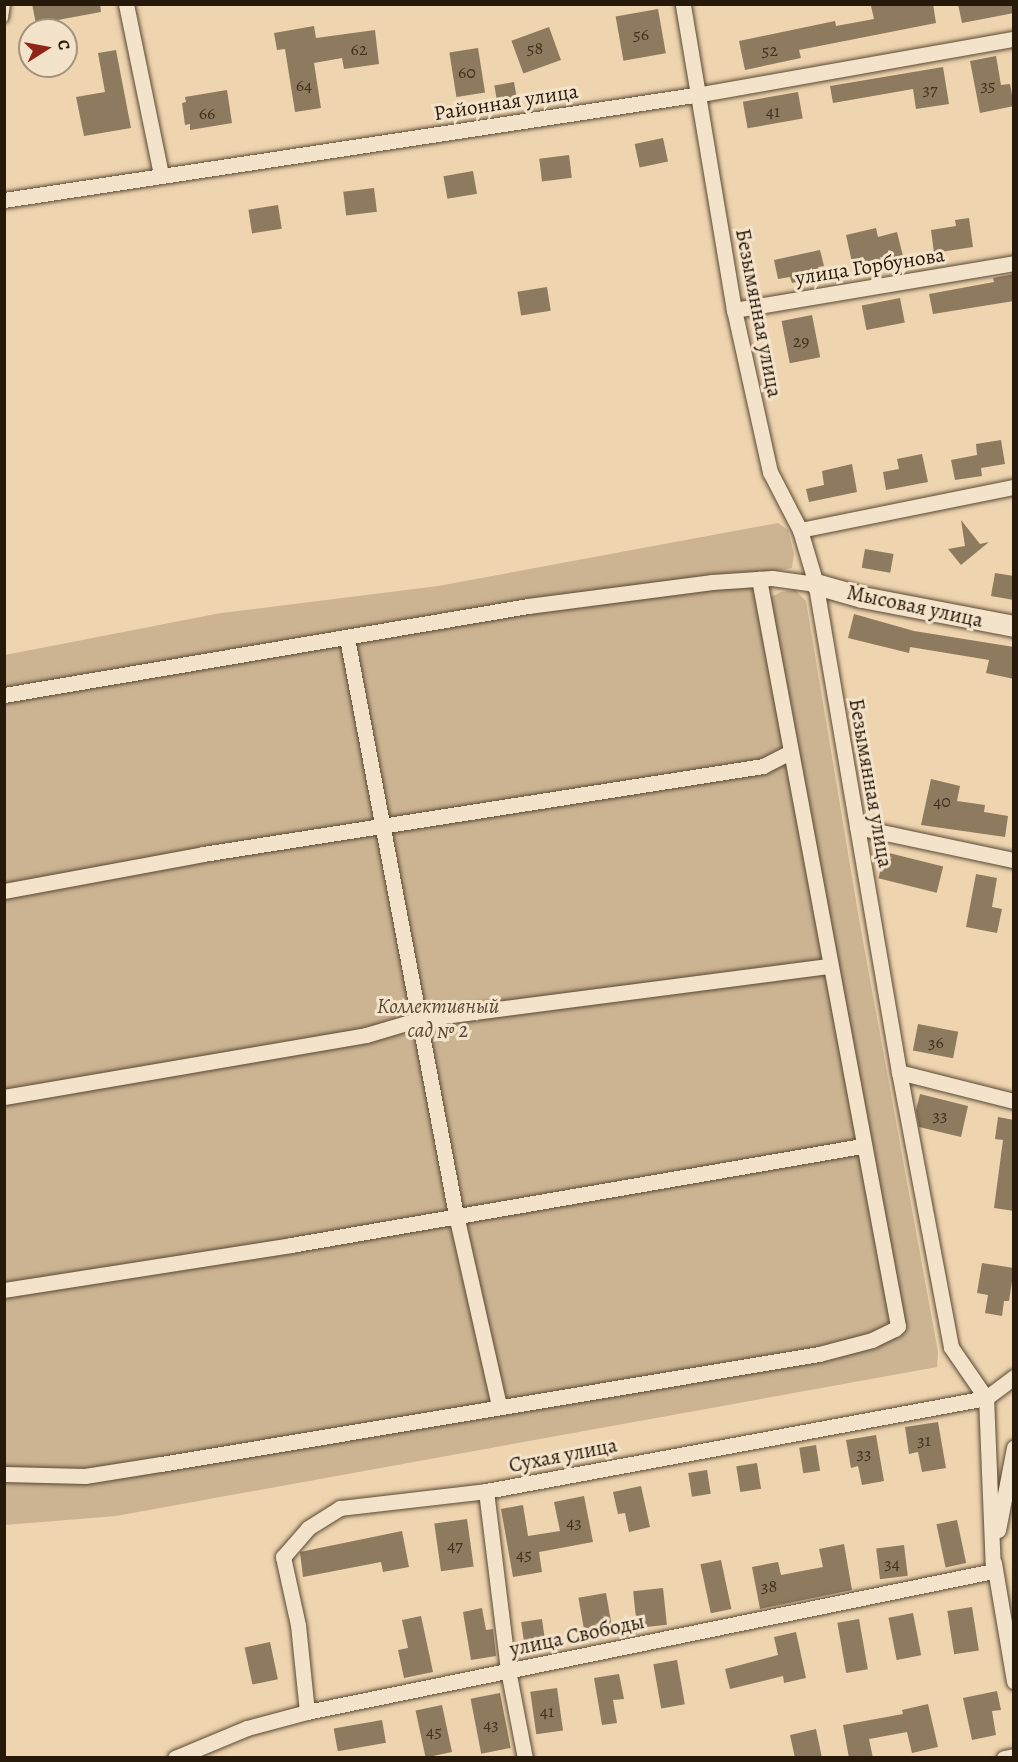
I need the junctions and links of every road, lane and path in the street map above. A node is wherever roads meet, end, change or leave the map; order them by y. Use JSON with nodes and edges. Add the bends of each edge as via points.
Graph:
{"nodes":[{"id":1,"x":6,"y":4,"type":"edge"},
{"id":2,"x":126,"y":4,"type":"edge"},
{"id":3,"x":683,"y":4,"type":"edge"},
{"id":4,"x":4,"y":18,"type":"edge"},
{"id":5,"x":1014,"y":39,"type":"edge"},
{"id":6,"x":701,"y":94,"type":"junction"},
{"id":7,"x":161,"y":176,"type":"junction"},
{"id":8,"x":4,"y":200,"type":"edge"},
{"id":9,"x":1014,"y":263,"type":"edge"},
{"id":10,"x":734,"y":310,"type":"junction"},
{"id":11,"x":1014,"y":487,"type":"edge"},
{"id":12,"x":800,"y":530,"type":"junction"},
{"id":13,"x":759,"y":579,"type":"junction"},
{"id":14,"x":816,"y":584,"type":"junction"},
{"id":15,"x":1014,"y":626,"type":"edge"},
{"id":16,"x":347,"y":638,"type":"junction"},
{"id":17,"x":4,"y":695,"type":"edge"},
{"id":18,"x":789,"y":753,"type":"junction"},
{"id":19,"x":382,"y":826,"type":"junction"},
{"id":20,"x":857,"y":827,"type":"junction"},
{"id":21,"x":1014,"y":860,"type":"edge"},
{"id":22,"x":4,"y":891,"type":"edge"},
{"id":23,"x":829,"y":966,"type":"junction"},
{"id":24,"x":420,"y":1019,"type":"junction"},
{"id":25,"x":899,"y":1072,"type":"junction"},
{"id":26,"x":4,"y":1097,"type":"edge"},
{"id":27,"x":1014,"y":1101,"type":"edge"},
{"id":28,"x":862,"y":1146,"type":"junction"},
{"id":29,"x":456,"y":1215,"type":"junction"},
{"id":30,"x":4,"y":1290,"type":"edge"},
{"id":31,"x":1014,"y":1377,"type":"edge"},
{"id":32,"x":986,"y":1398,"type":"junction"},
{"id":33,"x":500,"y":1406,"type":"junction"},
{"id":34,"x":1014,"y":1448,"type":"edge"},
{"id":35,"x":4,"y":1474,"type":"edge"},
{"id":36,"x":486,"y":1491,"type":"junction"},
{"id":37,"x":1006,"y":1524,"type":"edge"},
{"id":38,"x":993,"y":1571,"type":"junction"},
{"id":39,"x":508,"y":1671,"type":"junction"},
{"id":40,"x":1014,"y":1681,"type":"edge"},
{"id":41,"x":307,"y":1712,"type":"junction"},
{"id":42,"x":1014,"y":1756,"type":"edge"},
{"id":43,"x":175,"y":1758,"type":"edge"},
{"id":44,"x":525,"y":1758,"type":"edge"},
{"id":45,"x":1004,"y":1758,"type":"edge"}],
"edges":[{"from":1,"to":4,"type":"lane"},
{"from":2,"to":7,"type":"street"},
{"from":3,"to":6,"type":"street","name":"Безымянная улица"},
{"from":5,"to":6,"type":"street","name":"Районная улица"},
{"from":6,"to":7,"type":"street","name":"Районная улица"},
{"from":6,"to":10,"type":"street","name":"Безымянная улица"},
{"from":7,"to":8,"type":"street","name":"Районная улица"},
{"from":9,"to":10,"type":"street","name":"улица Горбунова"},
{"from":10,"to":12,"type":"street","name":"Безымянная улица","via":[[770,472]]},
{"from":11,"to":12,"type":"street"},
{"from":12,"to":14,"type":"street","name":"Безымянная улица"},
{"from":13,"to":14,"type":"street"},
{"from":13,"to":16,"type":"street","via":[[528,606]]},
{"from":13,"to":18,"type":"street"},
{"from":14,"to":15,"type":"street","name":"Мысовая улица","via":[[862,597]]},
{"from":14,"to":20,"type":"street","name":"Безымянная улица"},
{"from":16,"to":17,"type":"street"},
{"from":16,"to":19,"type":"street"},
{"from":18,"to":19,"type":"street","via":[[763,766]]},
{"from":18,"to":23,"type":"street"},
{"from":19,"to":22,"type":"street"},
{"from":19,"to":24,"type":"street"},
{"from":20,"to":21,"type":"street"},
{"from":20,"to":25,"type":"street","name":"Безымянная улица"},
{"from":23,"to":24,"type":"street"},
{"from":23,"to":28,"type":"street"},
{"from":24,"to":26,"type":"street","via":[[366,1035]]},
{"from":24,"to":29,"type":"street"},
{"from":25,"to":27,"type":"street"},
{"from":25,"to":32,"type":"street","name":"Безымянная улица","via":[[951,1347]]},
{"from":28,"to":29,"type":"street"},
{"from":28,"to":33,"type":"street","via":[[895,1329],[872,1340],[819,1354]]},
{"from":29,"to":30,"type":"street"},
{"from":29,"to":33,"type":"street"},
{"from":31,"to":32,"type":"street","name":"Сухая улица"},
{"from":32,"to":36,"type":"street","name":"Сухая улица"},
{"from":32,"to":38,"type":"street"},
{"from":33,"to":35,"type":"street","via":[[85,1476]]},
{"from":34,"to":37,"type":"street"},
{"from":36,"to":39,"type":"street"},
{"from":36,"to":41,"type":"street","name":"Сухая улица","via":[[340,1508],[308,1528],[283,1557],[298,1625]]},
{"from":37,"to":38,"type":"street"},
{"from":38,"to":39,"type":"street","name":"улица Свободы"},
{"from":38,"to":40,"type":"street"},
{"from":39,"to":41,"type":"street","name":"улица Свободы"},
{"from":39,"to":44,"type":"street"},
{"from":41,"to":43,"type":"street","name":"улица Свободы","via":[[247,1728]]},
{"from":42,"to":45,"type":"street"}]}
